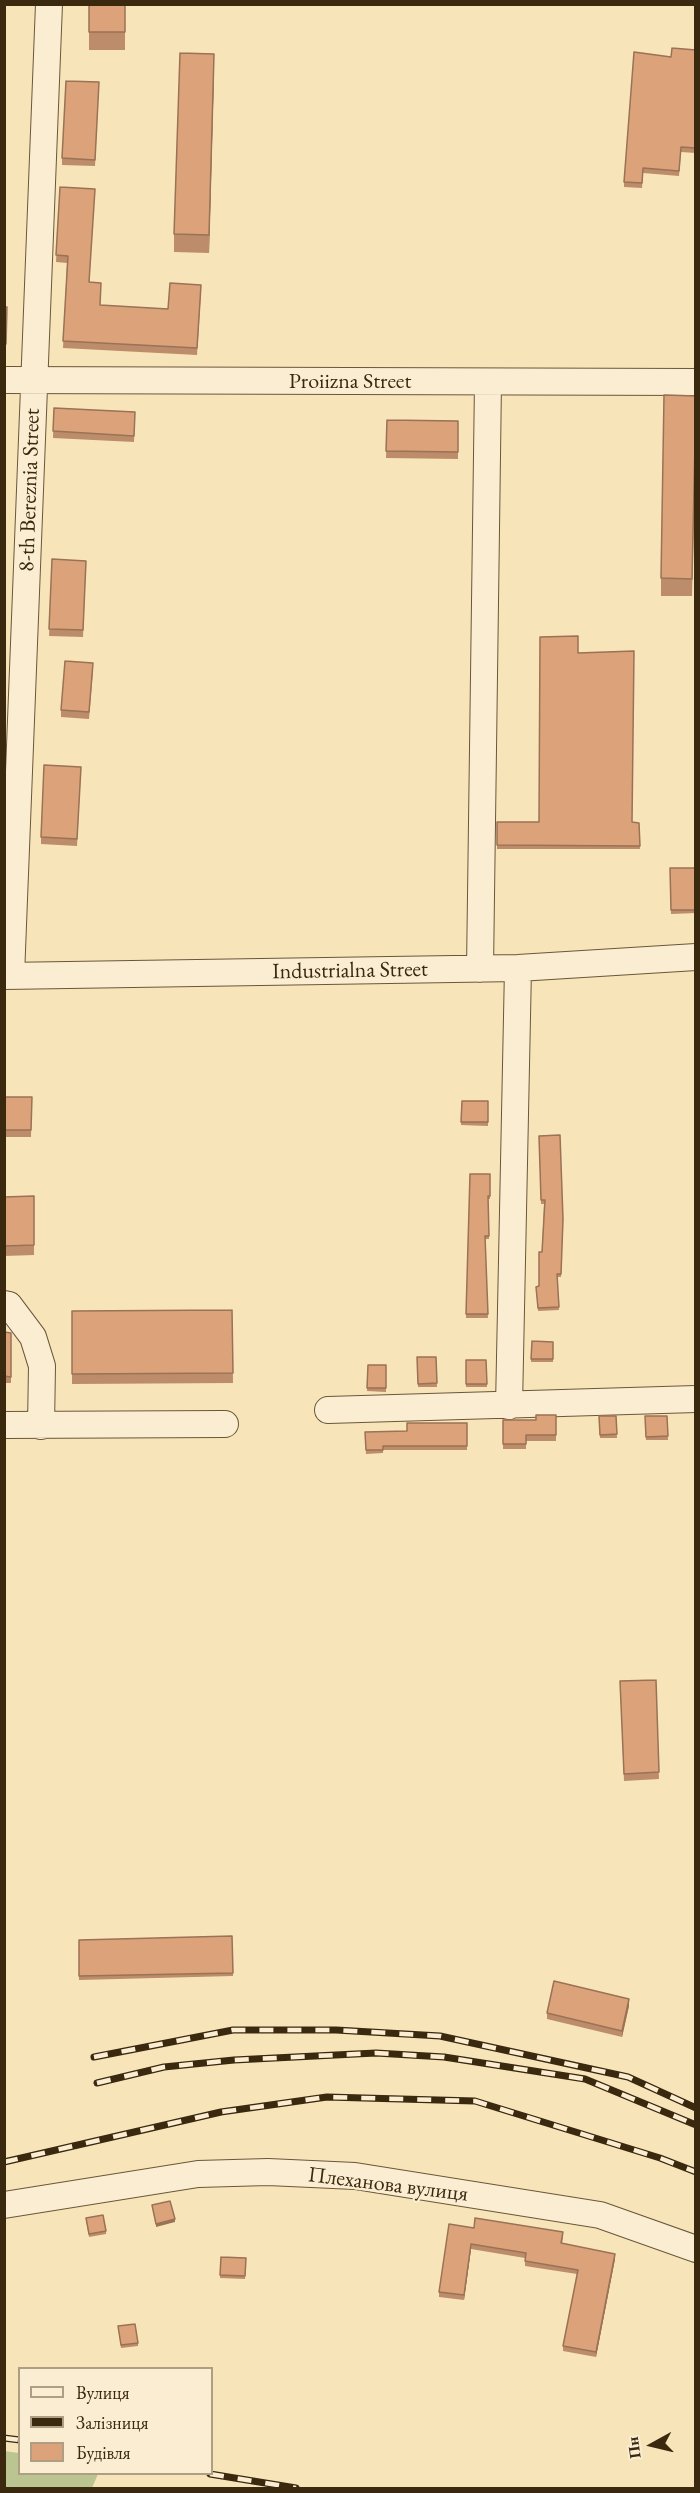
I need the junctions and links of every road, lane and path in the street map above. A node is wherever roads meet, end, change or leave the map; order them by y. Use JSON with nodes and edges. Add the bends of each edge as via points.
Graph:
{"nodes":[{"id":1,"x":49,"y":4,"type":"edge"},
{"id":2,"x":4,"y":380,"type":"edge"},
{"id":3,"x":34,"y":382,"type":"junction"},
{"id":4,"x":488,"y":382,"type":"junction"},
{"id":5,"x":696,"y":382,"type":"edge"},
{"id":6,"x":696,"y":957,"type":"edge"},
{"id":7,"x":518,"y":968,"type":"junction"},
{"id":8,"x":480,"y":969,"type":"junction"},
{"id":9,"x":8,"y":976,"type":"edge"},
{"id":10,"x":4,"y":1304,"type":"edge"},
{"id":11,"x":696,"y":1399,"type":"edge"},
{"id":12,"x":509,"y":1406,"type":"junction"},
{"id":13,"x":328,"y":1410,"type":"dead end"},
{"id":14,"x":225,"y":1424,"type":"dead end"},
{"id":15,"x":4,"y":1425,"type":"edge"},
{"id":16,"x":41,"y":1426,"type":"junction"},
{"id":17,"x":4,"y":2205,"type":"edge"},
{"id":18,"x":696,"y":2249,"type":"edge"}],
"edges":[{"from":1,"to":3,"type":"street","name":"8-th Bereznia Street"},
{"from":2,"to":3,"type":"street","name":"Proiizna Street"},
{"from":3,"to":4,"type":"street","name":"Proiizna Street"},
{"from":3,"to":9,"type":"street","name":"8-th Bereznia Street"},
{"from":4,"to":5,"type":"street","name":"Proiizna Street"},
{"from":4,"to":8,"type":"street"},
{"from":6,"to":7,"type":"street","name":"Industrialna Street"},
{"from":7,"to":8,"type":"street","name":"Industrialna Street"},
{"from":7,"to":12,"type":"street"},
{"from":8,"to":9,"type":"street","name":"Industrialna Street"},
{"from":10,"to":16,"type":"street","via":[[9,1305],[33,1336],[42,1366]]},
{"from":11,"to":12,"type":"street"},
{"from":12,"to":13,"type":"street"},
{"from":14,"to":16,"type":"street"},
{"from":15,"to":16,"type":"street"},
{"from":17,"to":18,"type":"street","name":"Плеханова вулиця","via":[[198,2174],[355,2176],[600,2215]]}]}
